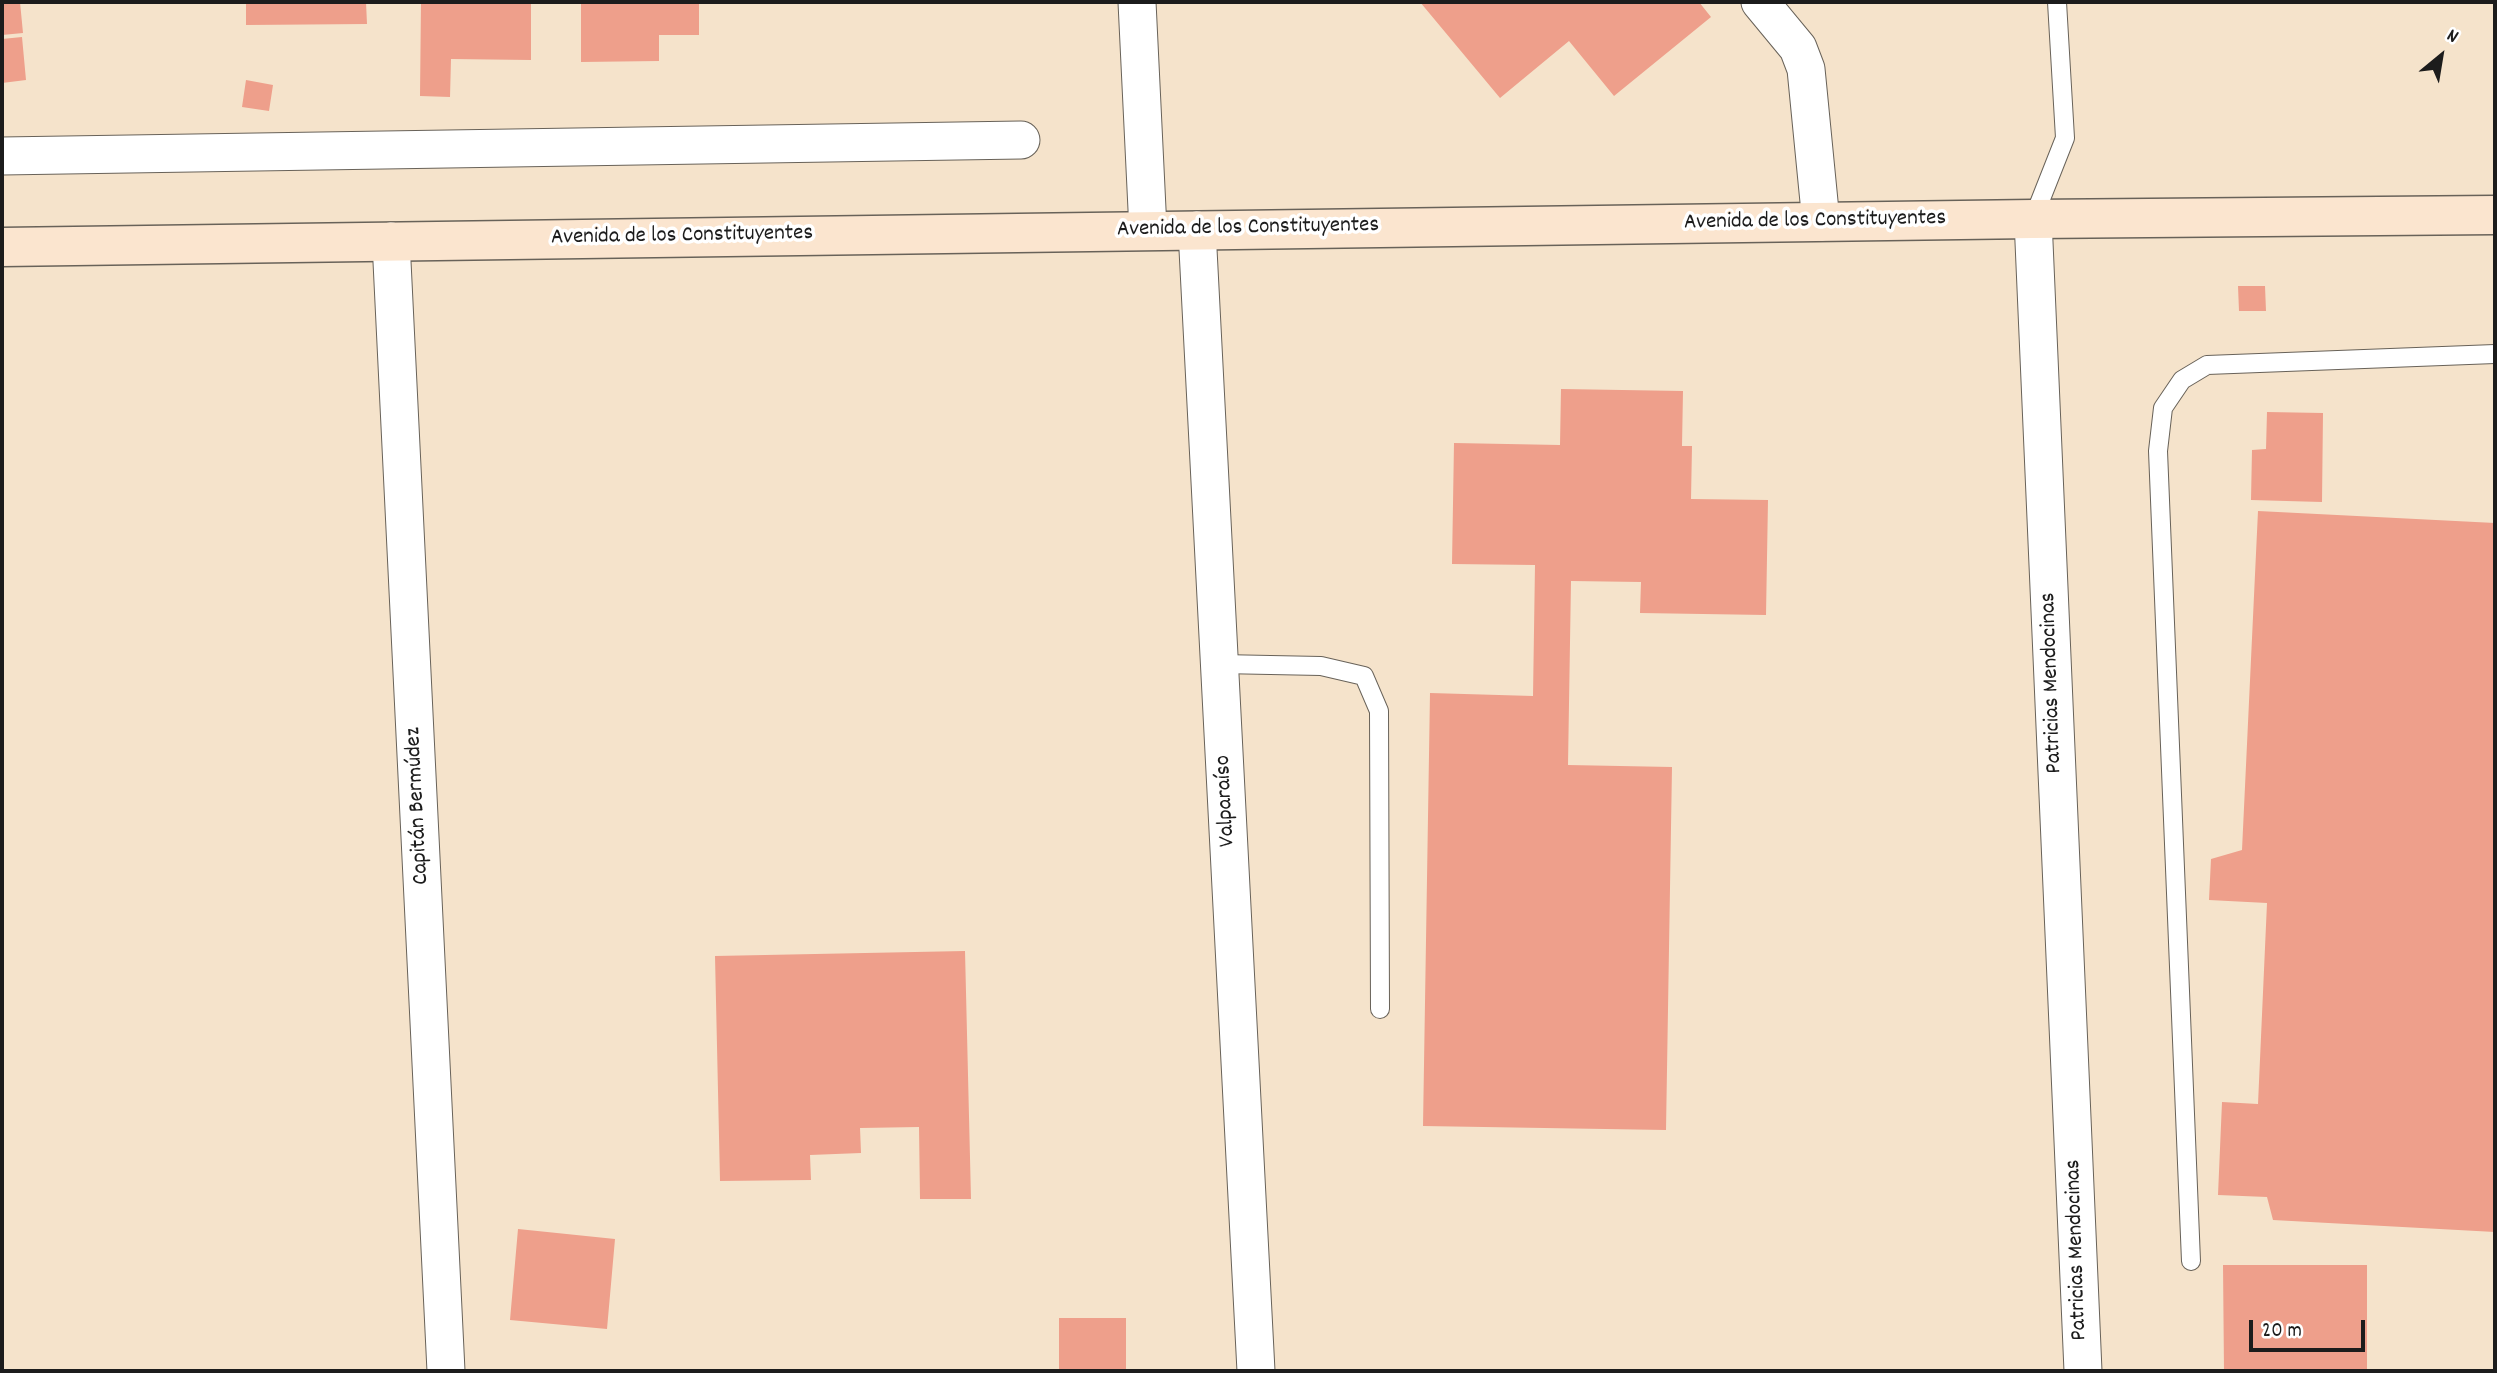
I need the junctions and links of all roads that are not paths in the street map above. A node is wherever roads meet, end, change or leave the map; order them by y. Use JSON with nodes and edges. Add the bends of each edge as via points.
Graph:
{"nodes":[{"id":1,"x":1137,"y":2,"type":"edge"},
{"id":2,"x":1760,"y":2,"type":"edge"},
{"id":3,"x":2057,"y":2,"type":"edge"},
{"id":4,"x":1021,"y":140,"type":"dead end"},
{"id":5,"x":2,"y":156,"type":"edge"},
{"id":6,"x":2495,"y":215,"type":"edge"},
{"id":7,"x":2033,"y":219,"type":"junction"},
{"id":8,"x":1821,"y":222,"type":"junction"},
{"id":9,"x":1148,"y":230,"type":"junction"},
{"id":10,"x":1197,"y":230,"type":"junction"},
{"id":11,"x":391,"y":241,"type":"junction"},
{"id":12,"x":2,"y":247,"type":"edge"},
{"id":13,"x":2495,"y":354,"type":"edge"},
{"id":14,"x":1220,"y":664,"type":"junction"},
{"id":15,"x":1380,"y":1009,"type":"dead end"},
{"id":16,"x":2191,"y":1261,"type":"dead end"},
{"id":17,"x":446,"y":1371,"type":"edge"},
{"id":18,"x":1256,"y":1371,"type":"edge"},
{"id":19,"x":2083,"y":1371,"type":"edge"}],
"edges":[{"from":1,"to":9,"type":"street"},
{"from":2,"to":8,"type":"street","via":[[1798,48],[1806,69]]},
{"from":3,"to":7,"type":"lane","name":"Patricias Mendocinas","via":[[2065,138]]},
{"from":4,"to":5,"type":"street"},
{"from":6,"to":7,"type":"main road","name":"Avenida de los Constituyentes"},
{"from":7,"to":8,"type":"main road","name":"Avenida de los Constituyentes"},
{"from":7,"to":19,"type":"street","name":"Patricias Mendocinas"},
{"from":8,"to":10,"type":"main road","name":"Avenida de los Constituyentes"},
{"from":9,"to":10,"type":"main road","name":"Avenida de los Constituyentes"},
{"from":9,"to":11,"type":"main road","name":"Avenida de los Constituyentes"},
{"from":10,"to":14,"type":"street","name":"Valparaíso"},
{"from":11,"to":12,"type":"main road","name":"Avenida de los Constituyentes"},
{"from":11,"to":17,"type":"street","name":"Capitán Bermúdez"},
{"from":13,"to":16,"type":"lane","via":[[2207,365],[2182,380],[2163,408],[2158,451]]},
{"from":14,"to":15,"type":"lane","via":[[1321,666],[1364,676],[1380,711]]},
{"from":14,"to":18,"type":"street","name":"Valparaíso"}]}
